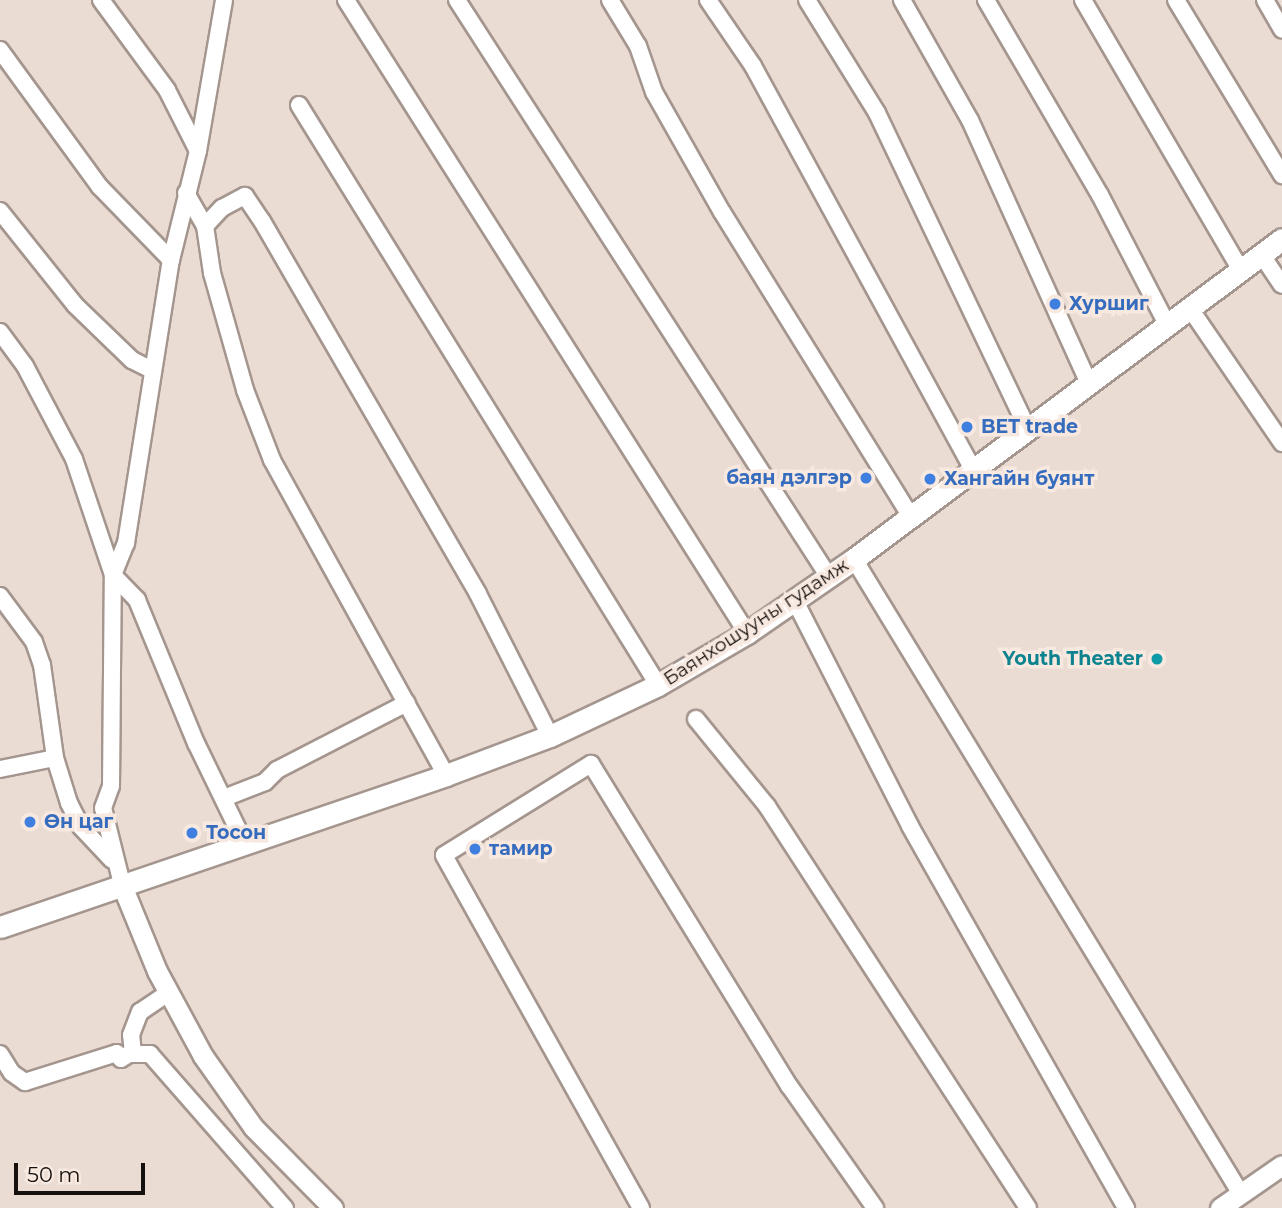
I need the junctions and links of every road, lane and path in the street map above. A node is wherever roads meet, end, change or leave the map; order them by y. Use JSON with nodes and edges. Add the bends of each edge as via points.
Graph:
{"nodes":[{"id":1,"x":101,"y":0,"type":"edge"},
{"id":2,"x":224,"y":0,"type":"edge"},
{"id":3,"x":346,"y":0,"type":"edge"},
{"id":4,"x":457,"y":0,"type":"edge"},
{"id":5,"x":610,"y":0,"type":"edge"},
{"id":6,"x":708,"y":0,"type":"edge"},
{"id":7,"x":807,"y":0,"type":"edge"},
{"id":8,"x":902,"y":0,"type":"edge"},
{"id":9,"x":986,"y":0,"type":"edge"},
{"id":10,"x":1083,"y":0,"type":"edge"},
{"id":11,"x":1176,"y":0,"type":"edge"},
{"id":12,"x":1265,"y":0,"type":"edge"},
{"id":13,"x":1282,"y":29,"type":"edge"},
{"id":14,"x":0,"y":50,"type":"edge"},
{"id":15,"x":299,"y":104,"type":"dead end"},
{"id":16,"x":198,"y":151,"type":"junction"},
{"id":17,"x":1282,"y":176,"type":"edge"},
{"id":18,"x":186,"y":193,"type":"junction"},
{"id":19,"x":0,"y":211,"type":"edge"},
{"id":20,"x":205,"y":226,"type":"junction"},
{"id":21,"x":1282,"y":239,"type":"edge"},
{"id":22,"x":1261,"y":254,"type":"junction"},
{"id":23,"x":171,"y":260,"type":"junction"},
{"id":24,"x":1241,"y":270,"type":"junction"},
{"id":25,"x":1282,"y":285,"type":"edge"},
{"id":26,"x":1189,"y":307,"type":"junction"},
{"id":27,"x":1167,"y":324,"type":"junction"},
{"id":28,"x":0,"y":332,"type":"edge"},
{"id":29,"x":152,"y":370,"type":"junction"},
{"id":30,"x":1089,"y":383,"type":"junction"},
{"id":31,"x":1028,"y":430,"type":"junction"},
{"id":32,"x":1282,"y":443,"type":"edge"},
{"id":33,"x":973,"y":470,"type":"junction"},
{"id":34,"x":910,"y":515,"type":"junction"},
{"id":35,"x":854,"y":559,"type":"junction"},
{"id":36,"x":113,"y":575,"type":"junction"},
{"id":37,"x":829,"y":578,"type":"junction"},
{"id":38,"x":0,"y":596,"type":"edge"},
{"id":39,"x":795,"y":601,"type":"junction"},
{"id":40,"x":747,"y":633,"type":"junction"},
{"id":41,"x":659,"y":685,"type":"junction"},
{"id":42,"x":407,"y":703,"type":"junction"},
{"id":43,"x":696,"y":719,"type":"dead end"},
{"id":44,"x":550,"y":736,"type":"junction"},
{"id":45,"x":55,"y":758,"type":"junction"},
{"id":46,"x":0,"y":769,"type":"edge"},
{"id":47,"x":446,"y":775,"type":"junction"},
{"id":48,"x":224,"y":798,"type":"junction"},
{"id":49,"x":246,"y":846,"type":"junction"},
{"id":50,"x":116,"y":864,"type":"junction"},
{"id":51,"x":122,"y":888,"type":"junction"},
{"id":52,"x":0,"y":926,"type":"edge"},
{"id":53,"x":168,"y":993,"type":"junction"},
{"id":54,"x":133,"y":1053,"type":"junction"},
{"id":55,"x":0,"y":1054,"type":"edge"},
{"id":56,"x":1282,"y":1166,"type":"edge"},
{"id":57,"x":1241,"y":1194,"type":"junction"},
{"id":58,"x":285,"y":1208,"type":"edge"},
{"id":59,"x":333,"y":1208,"type":"edge"},
{"id":60,"x":641,"y":1208,"type":"edge"},
{"id":61,"x":875,"y":1208,"type":"edge"},
{"id":62,"x":1028,"y":1208,"type":"edge"},
{"id":63,"x":1126,"y":1208,"type":"edge"},
{"id":64,"x":1220,"y":1208,"type":"edge"}],
"edges":[{"from":1,"to":16,"type":"street","via":[[167,90]]},
{"from":2,"to":16,"type":"street"},
{"from":3,"to":40,"type":"street"},
{"from":4,"to":37,"type":"street"},
{"from":5,"to":34,"type":"street","via":[[638,46],[654,92],[722,212]]},
{"from":6,"to":33,"type":"street","via":[[752,66]]},
{"from":7,"to":31,"type":"street","via":[[877,113]]},
{"from":8,"to":30,"type":"street","via":[[970,120]]},
{"from":9,"to":27,"type":"street","via":[[1100,195]]},
{"from":10,"to":24,"type":"street"},
{"from":11,"to":17,"type":"street"},
{"from":12,"to":13,"type":"street"},
{"from":14,"to":23,"type":"street","via":[[100,187]]},
{"from":15,"to":41,"type":"street"},
{"from":16,"to":18,"type":"street"},
{"from":18,"to":20,"type":"street"},
{"from":18,"to":23,"type":"street"},
{"from":19,"to":29,"type":"street","via":[[75,305],[132,360]]},
{"from":20,"to":42,"type":"street","via":[[212,273],[245,390],[272,460],[334,579]]},
{"from":20,"to":44,"type":"street","via":[[222,208],[244,196],[262,221],[478,594]]},
{"from":21,"to":22,"type":"main road","name":"Баянхошууны гудамж"},
{"from":22,"to":24,"type":"main road","name":"Баянхошууны гудамж"},
{"from":22,"to":25,"type":"street"},
{"from":23,"to":29,"type":"street"},
{"from":24,"to":26,"type":"main road","name":"Баянхошууны гудамж"},
{"from":26,"to":27,"type":"main road","name":"Баянхошууны гудамж"},
{"from":26,"to":32,"type":"street"},
{"from":27,"to":30,"type":"main road","name":"Баянхошууны гудамж"},
{"from":28,"to":36,"type":"street","via":[[25,366],[74,459]]},
{"from":29,"to":36,"type":"street","via":[[126,542]]},
{"from":30,"to":31,"type":"main road","name":"Баянхошууны гудамж"},
{"from":31,"to":33,"type":"main road","name":"Баянхошууны гудамж"},
{"from":33,"to":34,"type":"main road","name":"Баянхошууны гудамж"},
{"from":34,"to":35,"type":"main road","name":"Баянхошууны гудамж"},
{"from":35,"to":37,"type":"main road","name":"Баянхошууны гудамж"},
{"from":35,"to":57,"type":"street"},
{"from":36,"to":48,"type":"street","via":[[136,600]]},
{"from":36,"to":50,"type":"street","via":[[111,786],[103,808]]},
{"from":37,"to":39,"type":"main road","name":"Баянхошууны гудамж"},
{"from":38,"to":45,"type":"street","via":[[34,642],[43,665]]},
{"from":39,"to":40,"type":"main road","name":"Баянхошууны гудамж"},
{"from":39,"to":63,"type":"street","via":[[910,826]]},
{"from":40,"to":41,"type":"main road","name":"Баянхошууны гудамж"},
{"from":41,"to":44,"type":"main road","name":"Баянхошууны гудамж"},
{"from":42,"to":47,"type":"street"},
{"from":42,"to":48,"type":"street","via":[[277,770],[265,782]]},
{"from":43,"to":62,"type":"street","via":[[768,806]]},
{"from":44,"to":47,"type":"main road","name":"Баянхошууны гудамж"},
{"from":45,"to":46,"type":"street"},
{"from":45,"to":50,"type":"street","via":[[81,827]]},
{"from":47,"to":49,"type":"main road","name":"Баянхошууны гудамж"},
{"from":48,"to":49,"type":"street"},
{"from":49,"to":51,"type":"main road","name":"Баянхошууны гудамж"},
{"from":50,"to":51,"type":"street"},
{"from":51,"to":52,"type":"main road","name":"Баянхошууны гудамж"},
{"from":51,"to":53,"type":"street"},
{"from":53,"to":54,"type":"street","via":[[140,1012],[131,1035]]},
{"from":53,"to":59,"type":"street","via":[[203,1056],[253,1127]]},
{"from":54,"to":55,"type":"street","via":[[121,1059],[117,1053],[25,1082],[12,1073]]},
{"from":54,"to":58,"type":"street","via":[[158,1059]]},
{"from":56,"to":57,"type":"street"},
{"from":57,"to":64,"type":"street"},
{"from":60,"to":61,"type":"street","via":[[444,855],[591,764],[790,1087]]}]}
